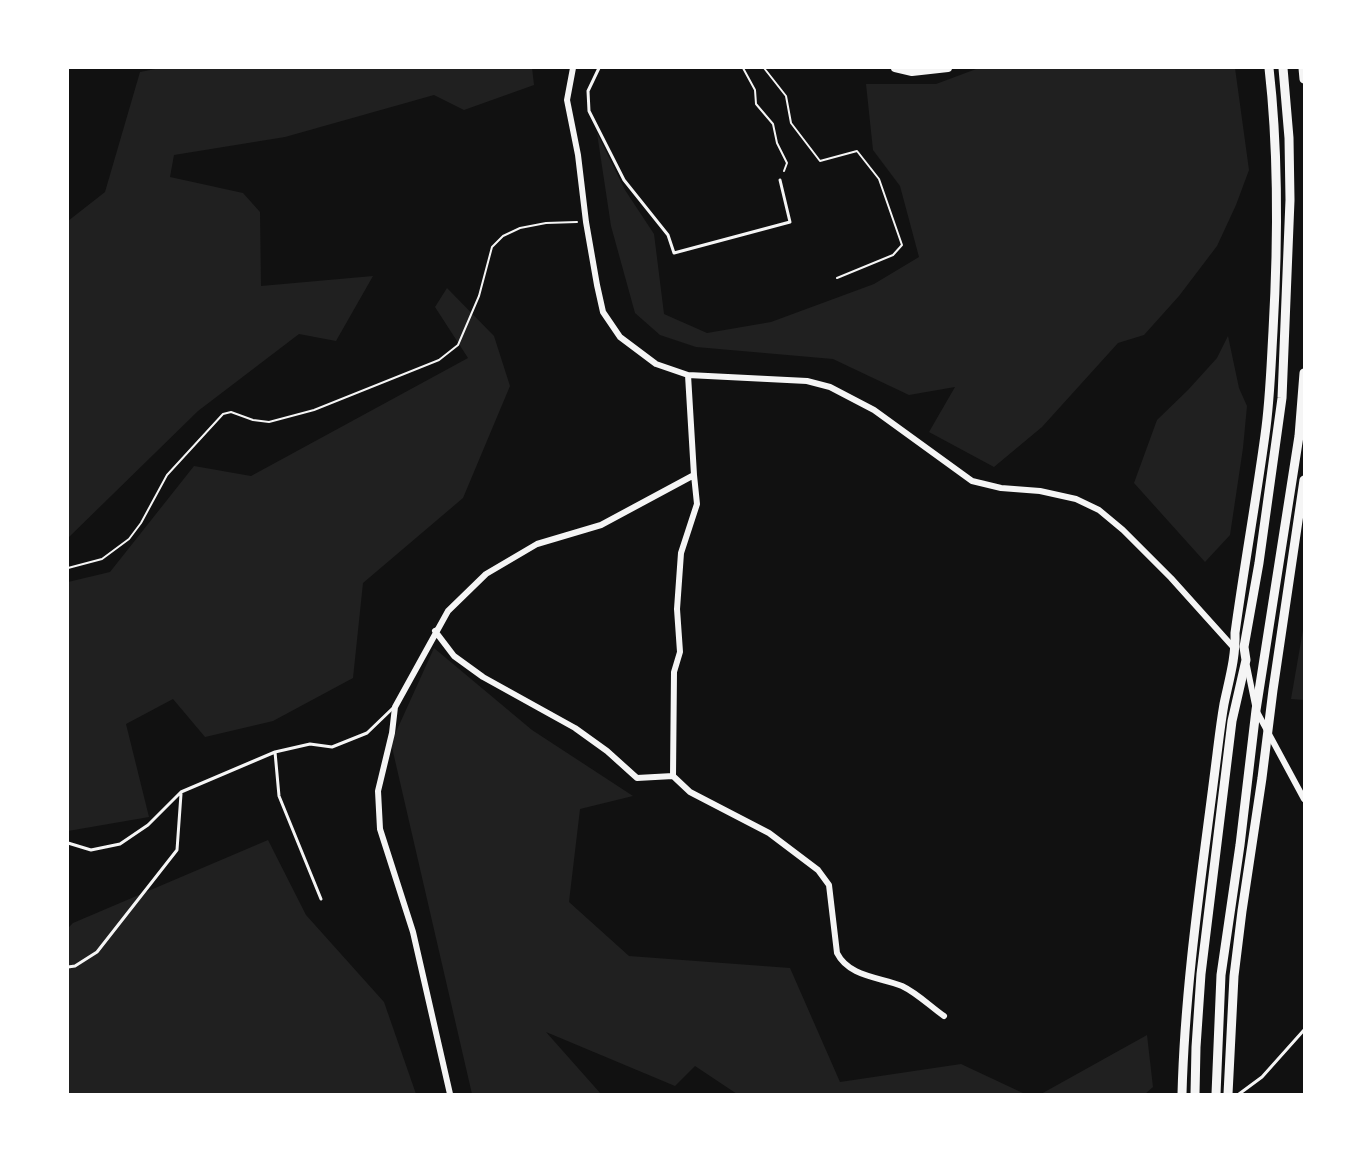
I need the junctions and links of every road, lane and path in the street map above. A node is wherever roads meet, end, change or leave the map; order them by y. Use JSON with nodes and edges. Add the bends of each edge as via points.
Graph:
{"nodes":[{"id":1,"x":573,"y":68,"type":"edge"},
{"id":2,"x":599,"y":68,"type":"edge"},
{"id":3,"x":743,"y":68,"type":"edge"},
{"id":4,"x":764,"y":68,"type":"edge"},
{"id":5,"x":895,"y":68,"type":"edge"},
{"id":6,"x":948,"y":68,"type":"edge"},
{"id":7,"x":1269,"y":68,"type":"edge"},
{"id":8,"x":1283,"y":68,"type":"edge"},
{"id":9,"x":1303,"y":68,"type":"edge"},
{"id":10,"x":1305,"y":79,"type":"edge"},
{"id":11,"x":780,"y":180,"type":"joint"},
{"id":12,"x":586,"y":222,"type":"junction"},
{"id":13,"x":837,"y":278,"type":"dead end"},
{"id":14,"x":1305,"y":373,"type":"edge"},
{"id":15,"x":688,"y":375,"type":"junction"},
{"id":16,"x":1303,"y":397,"type":"edge"},
{"id":17,"x":694,"y":476,"type":"junction"},
{"id":18,"x":1305,"y":480,"type":"edge"},
{"id":19,"x":68,"y":568,"type":"edge"},
{"id":20,"x":435,"y":631,"type":"junction"},
{"id":21,"x":1236,"y":650,"type":"junction"},
{"id":22,"x":1246,"y":660,"type":"junction"},
{"id":23,"x":395,"y":707,"type":"junction"},
{"id":24,"x":1256,"y":710,"type":"junction"},
{"id":25,"x":1268,"y":732,"type":"junction"},
{"id":26,"x":275,"y":752,"type":"junction"},
{"id":27,"x":673,"y":776,"type":"junction"},
{"id":28,"x":181,"y":792,"type":"junction"},
{"id":29,"x":1305,"y":799,"type":"edge"},
{"id":30,"x":68,"y":843,"type":"edge"},
{"id":31,"x":321,"y":899,"type":"dead end"},
{"id":32,"x":68,"y":967,"type":"edge"},
{"id":33,"x":944,"y":1016,"type":"dead end"},
{"id":34,"x":1305,"y":1030,"type":"edge"},
{"id":35,"x":450,"y":1095,"type":"edge"},
{"id":36,"x":1182,"y":1095,"type":"edge"},
{"id":37,"x":1195,"y":1095,"type":"edge"},
{"id":38,"x":1216,"y":1095,"type":"edge"},
{"id":39,"x":1228,"y":1095,"type":"edge"},
{"id":40,"x":1239,"y":1095,"type":"edge"}],
"edges":[{"from":1,"to":12,"type":"street","via":[[567,100]]},
{"from":2,"to":11,"type":"lane","via":[[588,91],[589,111],[624,180],[668,235],[674,253],[790,222]]},
{"from":3,"to":11,"type":"path","via":[[755,90],[756,104],[773,124],[787,163]]},
{"from":4,"to":13,"type":"path","via":[[786,96],[791,123],[820,161],[857,151],[879,179],[902,244],[893,255]]},
{"from":5,"to":6,"type":"main road","via":[[912,72]]},
{"from":7,"to":21,"type":"main road","via":[[1275,140],[1277,263],[1266,434],[1235,633]]},
{"from":8,"to":22,"type":"main road","via":[[1290,200],[1282,398],[1244,647]]},
{"from":9,"to":10,"type":"main road"},
{"from":12,"to":15,"type":"street","via":[[603,312],[620,337],[656,364]]},
{"from":12,"to":19,"type":"path","via":[[546,223],[503,236],[492,247],[479,296],[458,345],[440,360],[314,410],[269,422],[231,412],[223,414],[167,475],[129,539],[102,559]]},
{"from":14,"to":16,"type":"main road"},
{"from":15,"to":17,"type":"street"},
{"from":15,"to":21,"type":"street","via":[[807,381],[830,387],[874,410],[972,481],[1077,499],[1099,510],[1171,578]]},
{"from":16,"to":24,"type":"main road"},
{"from":17,"to":20,"type":"street","via":[[601,525],[537,544],[486,574],[448,611]]},
{"from":17,"to":27,"type":"street","via":[[697,504],[681,553],[677,609],[680,652],[674,672]]},
{"from":18,"to":25,"type":"main road"},
{"from":20,"to":23,"type":"street"},
{"from":20,"to":27,"type":"street","via":[[454,656],[483,677],[576,728],[637,778]]},
{"from":21,"to":22,"type":"street"},
{"from":21,"to":36,"type":"main road","via":[[1223,708],[1189,974]]},
{"from":22,"to":24,"type":"street"},
{"from":22,"to":37,"type":"main road","via":[[1232,721],[1201,974]]},
{"from":23,"to":26,"type":"lane","via":[[367,733],[332,747],[310,744]]},
{"from":23,"to":35,"type":"street","via":[[378,791],[380,829],[413,932]]},
{"from":24,"to":25,"type":"street"},
{"from":24,"to":38,"type":"main road","via":[[1221,975]]},
{"from":25,"to":29,"type":"street"},
{"from":25,"to":39,"type":"main road","via":[[1234,976]]},
{"from":26,"to":28,"type":"lane"},
{"from":26,"to":31,"type":"lane","via":[[279,796]]},
{"from":27,"to":33,"type":"street","via":[[690,792],[769,833],[818,870],[830,885],[837,953],[842,963],[856,972],[904,987]]},
{"from":28,"to":30,"type":"lane","via":[[148,825],[120,844],[91,850]]},
{"from":28,"to":32,"type":"lane","via":[[177,850],[98,952]]},
{"from":34,"to":40,"type":"lane","via":[[1262,1077]]}]}
